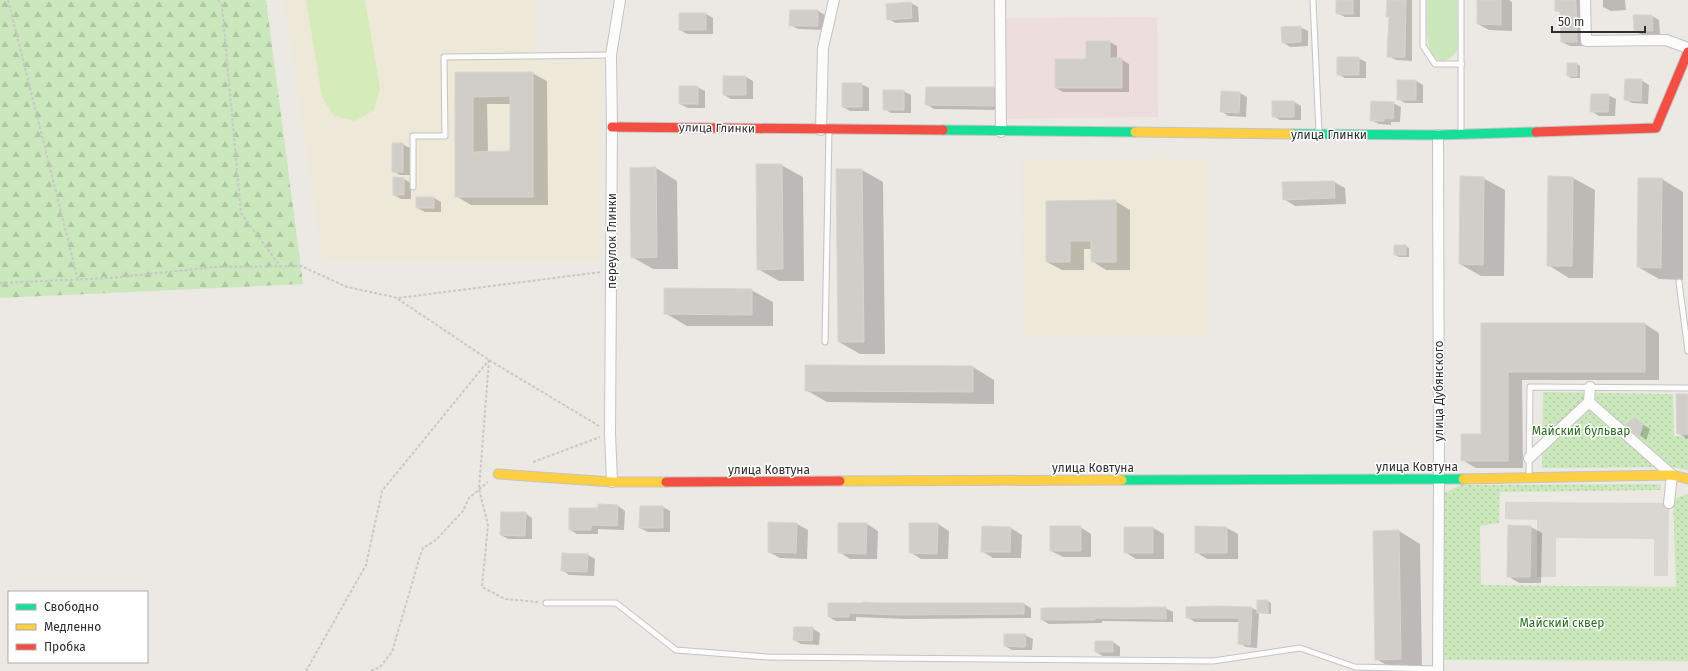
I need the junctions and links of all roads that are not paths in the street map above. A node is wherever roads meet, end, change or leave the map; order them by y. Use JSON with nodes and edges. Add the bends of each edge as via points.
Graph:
{"nodes":[{"id":1,"x":620,"y":0,"type":"edge"},
{"id":2,"x":834,"y":0,"type":"edge"},
{"id":3,"x":1000,"y":0,"type":"edge"},
{"id":4,"x":1313,"y":0,"type":"edge"},
{"id":5,"x":1423,"y":0,"type":"edge"},
{"id":6,"x":1461,"y":0,"type":"edge"},
{"id":7,"x":1585,"y":0,"type":"edge"},
{"id":8,"x":1688,"y":48,"type":"edge"},
{"id":9,"x":1688,"y":52,"type":"edge"},
{"id":10,"x":611,"y":55,"type":"junction"},
{"id":11,"x":1462,"y":64,"type":"junction"},
{"id":12,"x":612,"y":127,"type":"junction"},
{"id":13,"x":825,"y":130,"type":"junction"},
{"id":14,"x":1001,"y":132,"type":"junction"},
{"id":15,"x":1319,"y":134,"type":"junction"},
{"id":16,"x":1438,"y":135,"type":"junction"},
{"id":17,"x":1461,"y":135,"type":"junction"},
{"id":18,"x":413,"y":187,"type":"dead end"},
{"id":19,"x":1679,"y":282,"type":"dead end"},
{"id":20,"x":825,"y":342,"type":"dead end"},
{"id":21,"x":1688,"y":351,"type":"edge"},
{"id":22,"x":1590,"y":387,"type":"junction"},
{"id":23,"x":1688,"y":388,"type":"edge"},
{"id":24,"x":1589,"y":402,"type":"junction"},
{"id":25,"x":1529,"y":458,"type":"junction"},
{"id":26,"x":498,"y":474,"type":"road end"},
{"id":27,"x":1672,"y":475,"type":"junction"},
{"id":28,"x":1529,"y":477,"type":"junction"},
{"id":29,"x":1439,"y":479,"type":"junction"},
{"id":30,"x":1688,"y":479,"type":"edge"},
{"id":31,"x":612,"y":482,"type":"junction"},
{"id":32,"x":1669,"y":503,"type":"dead end"},
{"id":33,"x":546,"y":603,"type":"road end"},
{"id":34,"x":1438,"y":670,"type":"edge"}],
"edges":[{"from":1,"to":10,"type":"street","name":"переулок Глинки"},
{"from":2,"to":13,"type":"street","via":[[823,48]]},
{"from":3,"to":14,"type":"street"},
{"from":4,"to":15,"type":"lane"},
{"from":5,"to":11,"type":"lane","via":[[1423,46],[1435,64]]},
{"from":6,"to":11,"type":"lane"},
{"from":7,"to":8,"type":"street","via":[[1586,41],[1666,40]]},
{"from":9,"to":17,"type":"street","name":"улица Глинки","via":[[1656,128]]},
{"from":10,"to":12,"type":"street","name":"переулок Глинки"},
{"from":10,"to":18,"type":"lane","via":[[444,57],[445,136],[413,136]]},
{"from":11,"to":17,"type":"lane"},
{"from":12,"to":13,"type":"street","name":"улица Глинки"},
{"from":12,"to":31,"type":"street","name":"переулок Глинки"},
{"from":13,"to":14,"type":"street","name":"улица Глинки"},
{"from":13,"to":20,"type":"lane"},
{"from":14,"to":15,"type":"street","name":"улица Глинки"},
{"from":15,"to":16,"type":"street","name":"улица Глинки"},
{"from":16,"to":17,"type":"street","name":"улица Глинки"},
{"from":16,"to":29,"type":"street","name":"улица Дубянского"},
{"from":19,"to":21,"type":"lane"},
{"from":22,"to":23,"type":"lane"},
{"from":22,"to":24,"type":"street"},
{"from":22,"to":25,"type":"lane","via":[[1530,387]]},
{"from":24,"to":25,"type":"street"},
{"from":24,"to":27,"type":"street"},
{"from":25,"to":28,"type":"lane"},
{"from":26,"to":31,"type":"street","name":"улица Ковтуна"},
{"from":27,"to":28,"type":"street","name":"улица Ковтуна"},
{"from":27,"to":30,"type":"street","name":"улица Ковтуна"},
{"from":27,"to":32,"type":"street"},
{"from":28,"to":29,"type":"street","name":"улица Ковтуна"},
{"from":29,"to":31,"type":"street","name":"улица Ковтуна"},
{"from":29,"to":34,"type":"street","name":"улица Дубянского"},
{"from":33,"to":34,"type":"lane","via":[[616,603],[676,650],[768,657],[1214,661],[1300,648],[1355,666]]}]}
